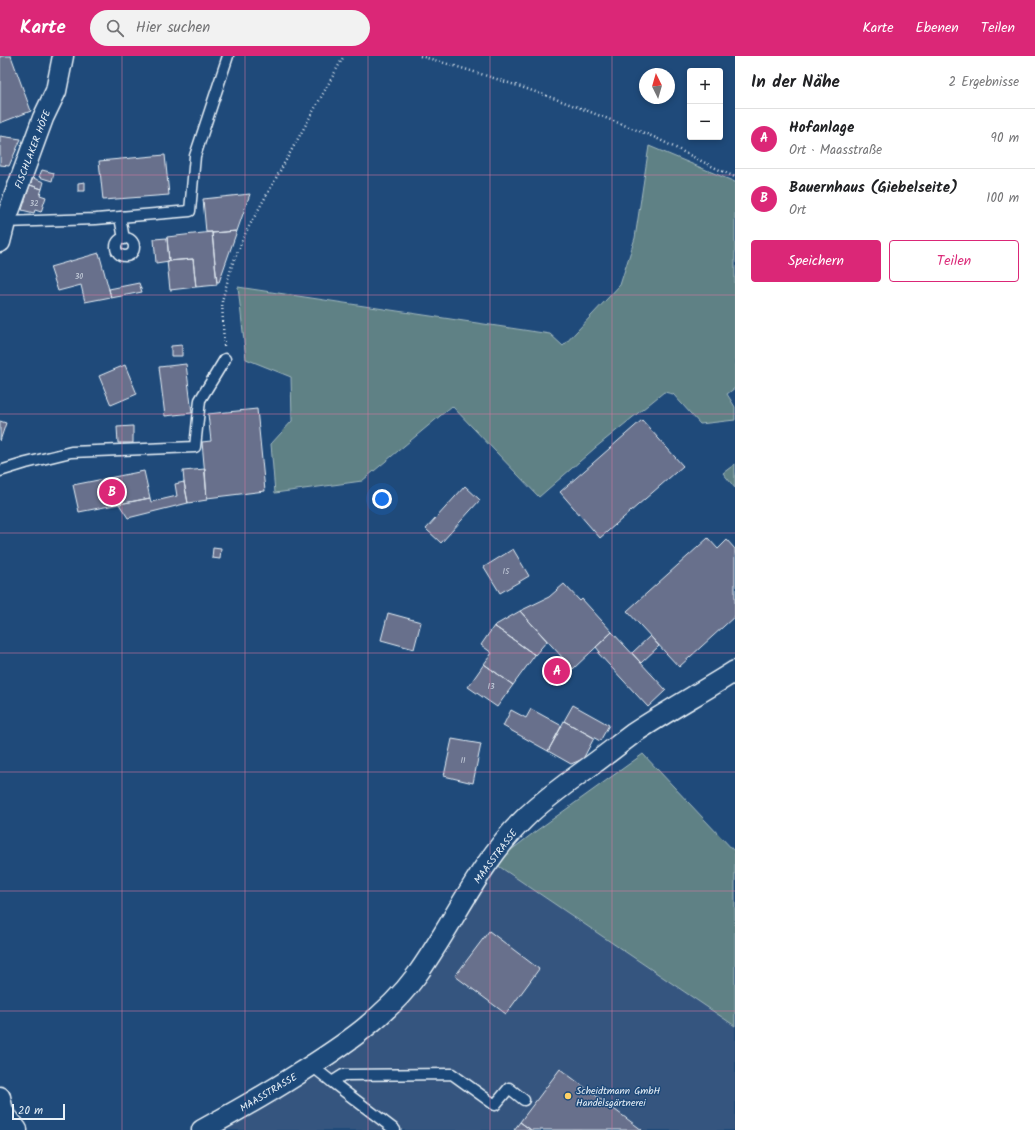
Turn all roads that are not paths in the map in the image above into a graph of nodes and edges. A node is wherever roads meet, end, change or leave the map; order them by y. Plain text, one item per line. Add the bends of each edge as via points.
1 (63, 56) edge
2 (228, 56) edge
3 (120, 217) junction
4 (5, 222) junction
5 (124, 239) dead end
6 (0, 242) edge
7 (225, 359) road end
8 (0, 471) edge
9 (735, 671) edge
10 (312, 1066) junction
11 (332, 1082) junction
12 (524, 1100) dead end
13 (1, 1111) edge
14 (17, 1130) edge
15 (202, 1130) edge
16 (395, 1130) edge

1 - 4 street, FISCHLAKER HÖFE via 56,91 43,118
2 - 3 lane via 195,156 190,211
3 - 4 lane
3 - 5 lane
4 - 6 street, FISCHLAKER HÖFE
7 - 8 lane via 200,400 195,447 71,452
9 - 10 street, MAASSTRASSE via 635,733 558,790 524,819 479,876 415,977 387,1009 343,1045
10 - 11 lane
10 - 15 street, MAASSTRASSE
11 - 12 lane via 343,1075 452,1074 495,1104 509,1088
11 - 16 lane
13 - 14 street

